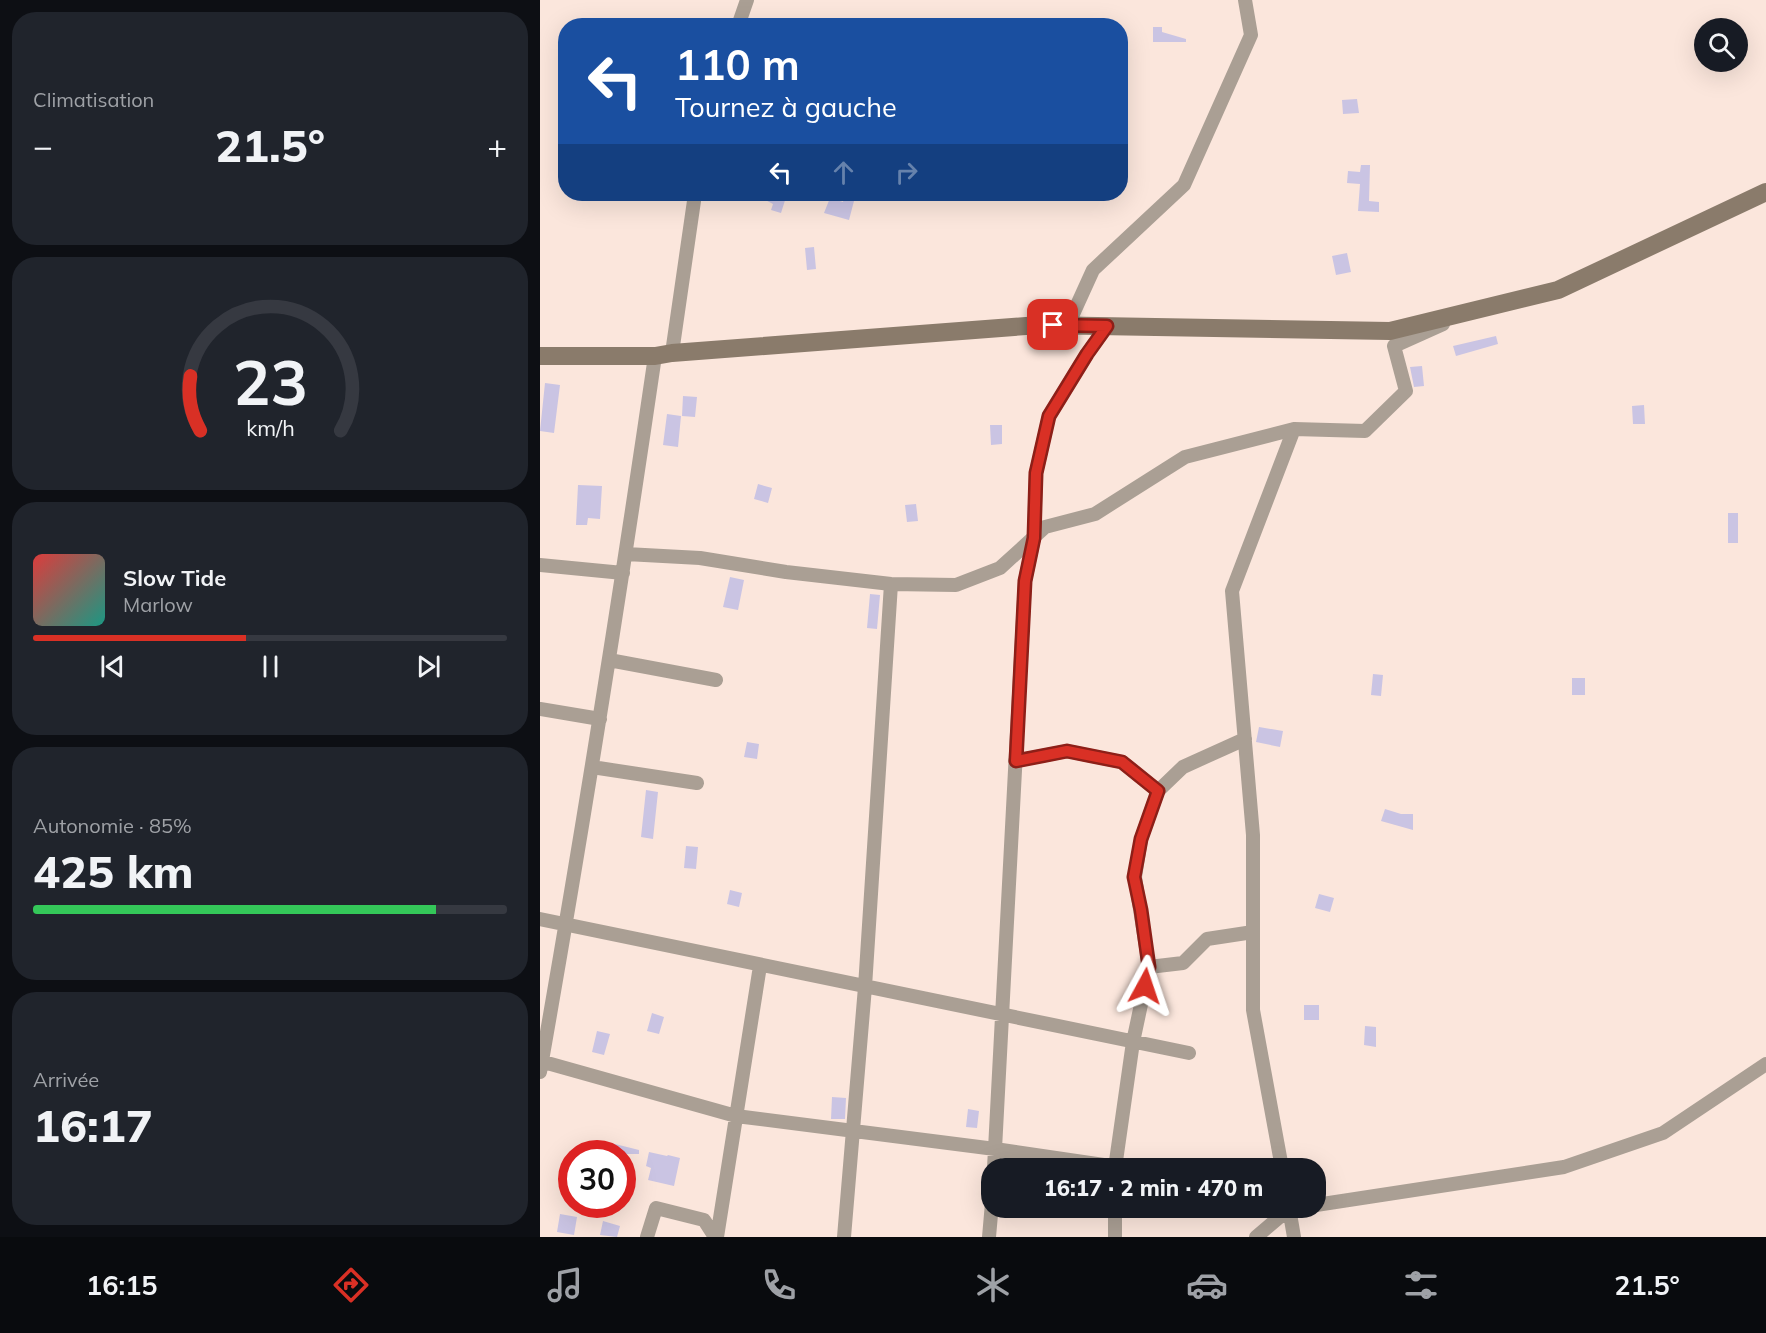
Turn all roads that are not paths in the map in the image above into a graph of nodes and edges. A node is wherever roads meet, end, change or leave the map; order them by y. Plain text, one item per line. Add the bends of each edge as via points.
1 (747, 0) edge
2 (1245, 0) edge
3 (741, 18) edge
4 (1766, 192) edge
5 (694, 201) edge
6 (1470, 312) junction
7 (1068, 325) junction
8 (1107, 326) junction
9 (664, 354) junction
10 (540, 356) edge
11 (1294, 429) junction
12 (1034, 538) junction
13 (626, 554) junction
14 (540, 565) edge
15 (623, 573) junction
16 (891, 584) junction
17 (609, 660) junction
18 (716, 680) dead end
19 (540, 709) edge
20 (600, 719) junction
21 (1245, 739) junction
22 (1016, 761) junction
23 (592, 767) junction
24 (697, 783) dead end
25 (1158, 791) junction
26 (540, 919) edge
27 (566, 926) junction
28 (1253, 932) junction
29 (760, 966) junction
30 (1149, 967) junction
31 (865, 987) junction
32 (1003, 1015) junction
33 (1133, 1042) junction
34 (1189, 1053) dead end
35 (1766, 1064) edge
36 (541, 1065) edge
37 (736, 1116) junction
38 (853, 1131) junction
39 (995, 1149) junction
40 (995, 1158) edge
41 (1053, 1158) edge
42 (1119, 1158) edge
43 (1280, 1158) edge
44 (1326, 1203) edge
45 (991, 1218) edge
46 (1115, 1218) edge
47 (1278, 1218) edge
48 (1291, 1218) edge
49 (647, 1237) edge
50 (716, 1237) edge
51 (844, 1237) edge
52 (989, 1237) edge
53 (1115, 1237) edge
54 (1256, 1237) edge
55 (1294, 1237) edge

1 - 3 street
2 - 7 street via 1251,35 1184,185 1093,270
4 - 6 street via 1558,291
5 - 9 street
6 - 8 street via 1390,331
6 - 11 street via 1395,346 1406,391 1365,432
7 - 8 street
7 - 9 street
8 - 12 street via 1049,416 1036,473
9 - 10 street
9 - 13 street
11 - 12 street via 1185,457 1095,514 1045,527
11 - 21 street via 1232,591
12 - 16 street via 1000,568 956,585
12 - 22 street via 1025,581
13 - 15 street
13 - 16 street via 700,558
14 - 15 street
15 - 17 street
16 - 31 street
17 - 18 street
17 - 20 street
19 - 20 street
20 - 23 street
21 - 25 street via 1183,767
21 - 28 street via 1253,835
22 - 25 street via 1067,751 1122,762
22 - 32 street
23 - 24 street
23 - 27 street
25 - 30 street via 1141,839 1134,877
26 - 27 street
27 - 29 street
27 - 36 street
28 - 30 street via 1207,939 1183,963
28 - 43 street via 1253,1010
29 - 31 street
29 - 37 street
30 - 33 street
31 - 32 street
31 - 38 street
32 - 33 street
32 - 39 street
33 - 34 street
33 - 42 street
35 - 44 street via 1663,1133 1564,1167
36 - 37 street
37 - 38 street
37 - 50 street
38 - 39 street
38 - 51 street
39 - 40 street
39 - 41 street
45 - 52 street
46 - 53 street
47 - 54 street
48 - 55 street
49 - 50 street via 656,1208 704,1220

